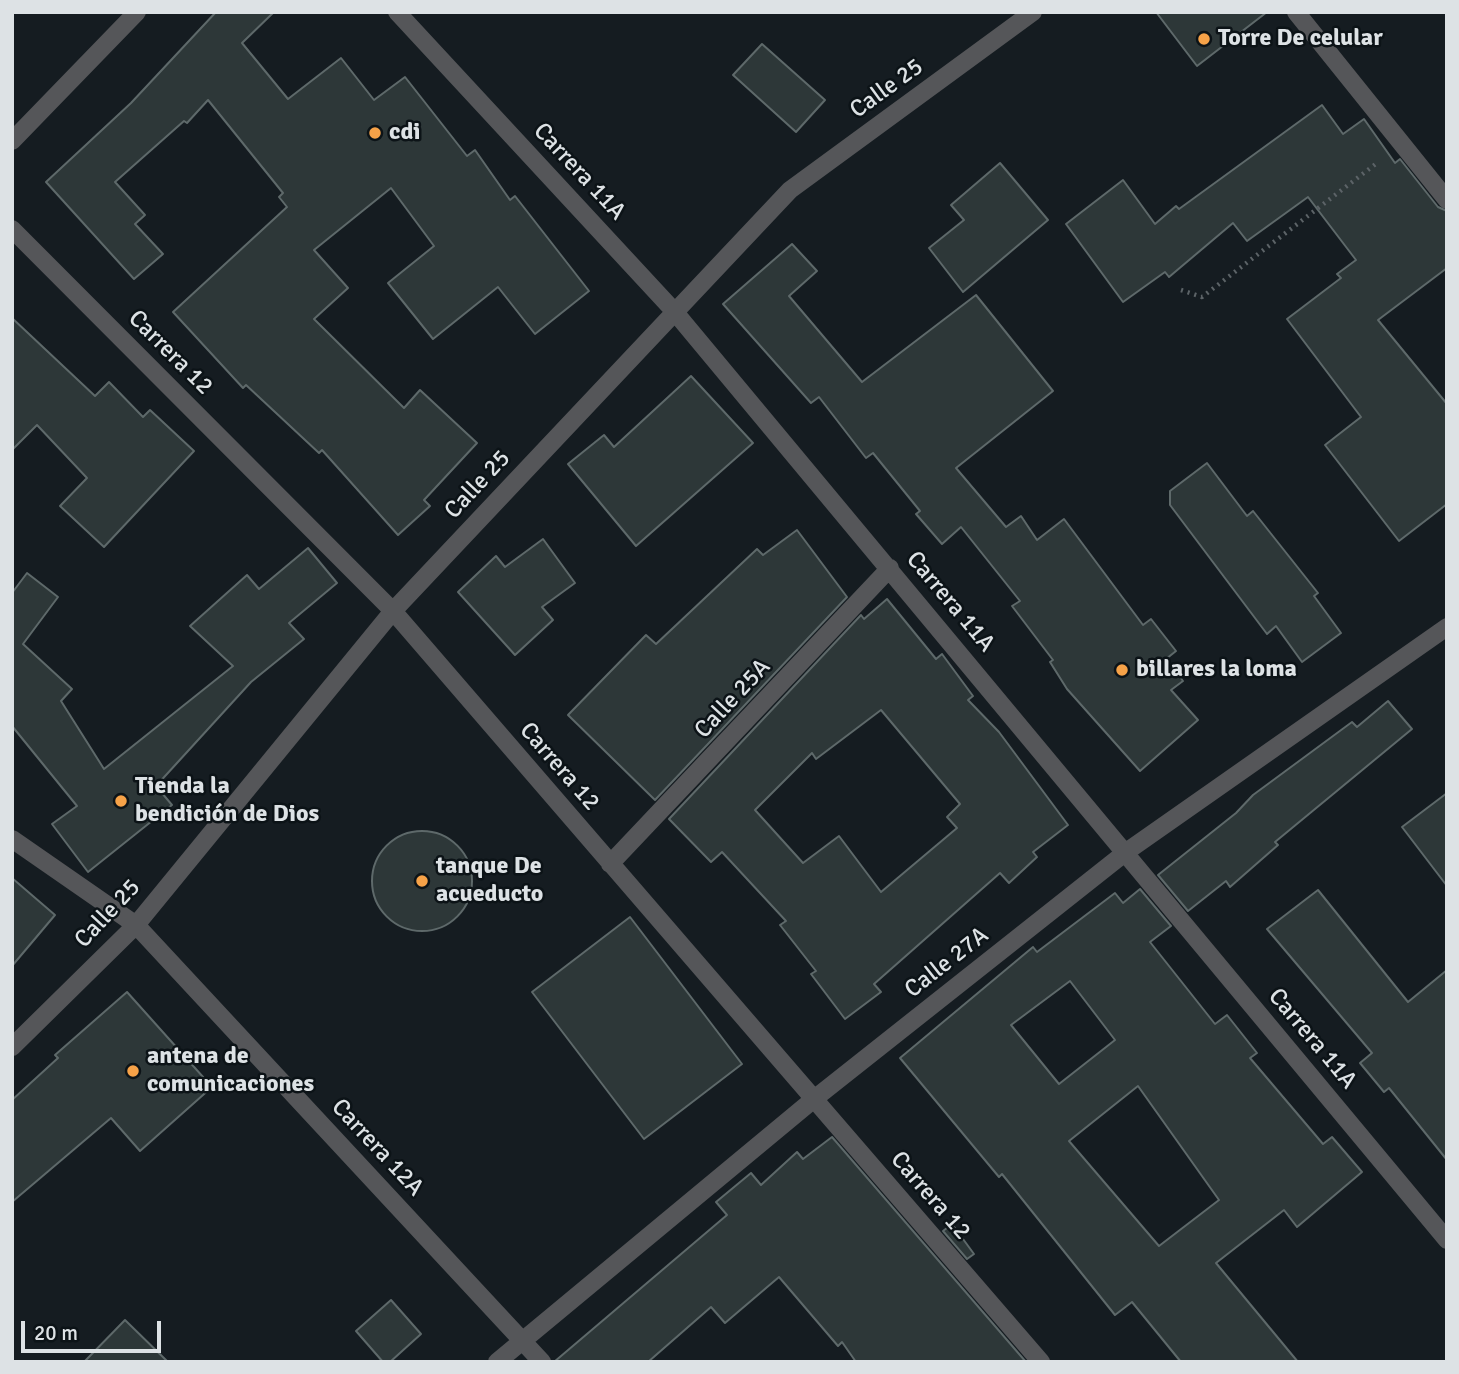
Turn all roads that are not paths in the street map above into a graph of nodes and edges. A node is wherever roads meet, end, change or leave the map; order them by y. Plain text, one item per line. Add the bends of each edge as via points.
1 (138, 12) edge
2 (397, 12) edge
3 (1032, 12) edge
4 (1296, 12) edge
5 (12, 141) edge
6 (1447, 200) edge
7 (12, 229) edge
8 (674, 312) junction
9 (890, 568) junction
10 (393, 611) junction
11 (1447, 626) edge
12 (12, 839) edge
13 (1126, 852) junction
14 (610, 864) junction
15 (136, 925) junction
16 (12, 1047) edge
17 (814, 1099) junction
18 (1447, 1240) edge
19 (522, 1340) junction
20 (497, 1362) edge
21 (541, 1362) edge
22 (1041, 1362) edge

1 - 5 street
2 - 8 street, Carrera 11A
3 - 8 street, Calle 25 via 790,190
4 - 6 street
7 - 10 street, Carrera 12
8 - 9 street, Carrera 11A
8 - 10 street, Calle 25
9 - 13 street, Carrera 11A
9 - 14 street, Calle 25A
10 - 14 street, Carrera 12
10 - 15 street, Calle 25
11 - 13 street, Calle 27A
12 - 15 street, Carrera 12A
13 - 17 street, Calle 27A
13 - 18 street, Carrera 11A
14 - 17 street, Carrera 12
15 - 16 street, Calle 25
15 - 19 street, Carrera 12A
17 - 19 street, Calle 27A
17 - 22 street, Carrera 12
19 - 20 street, Calle 27A
19 - 21 street, Carrera 12A

